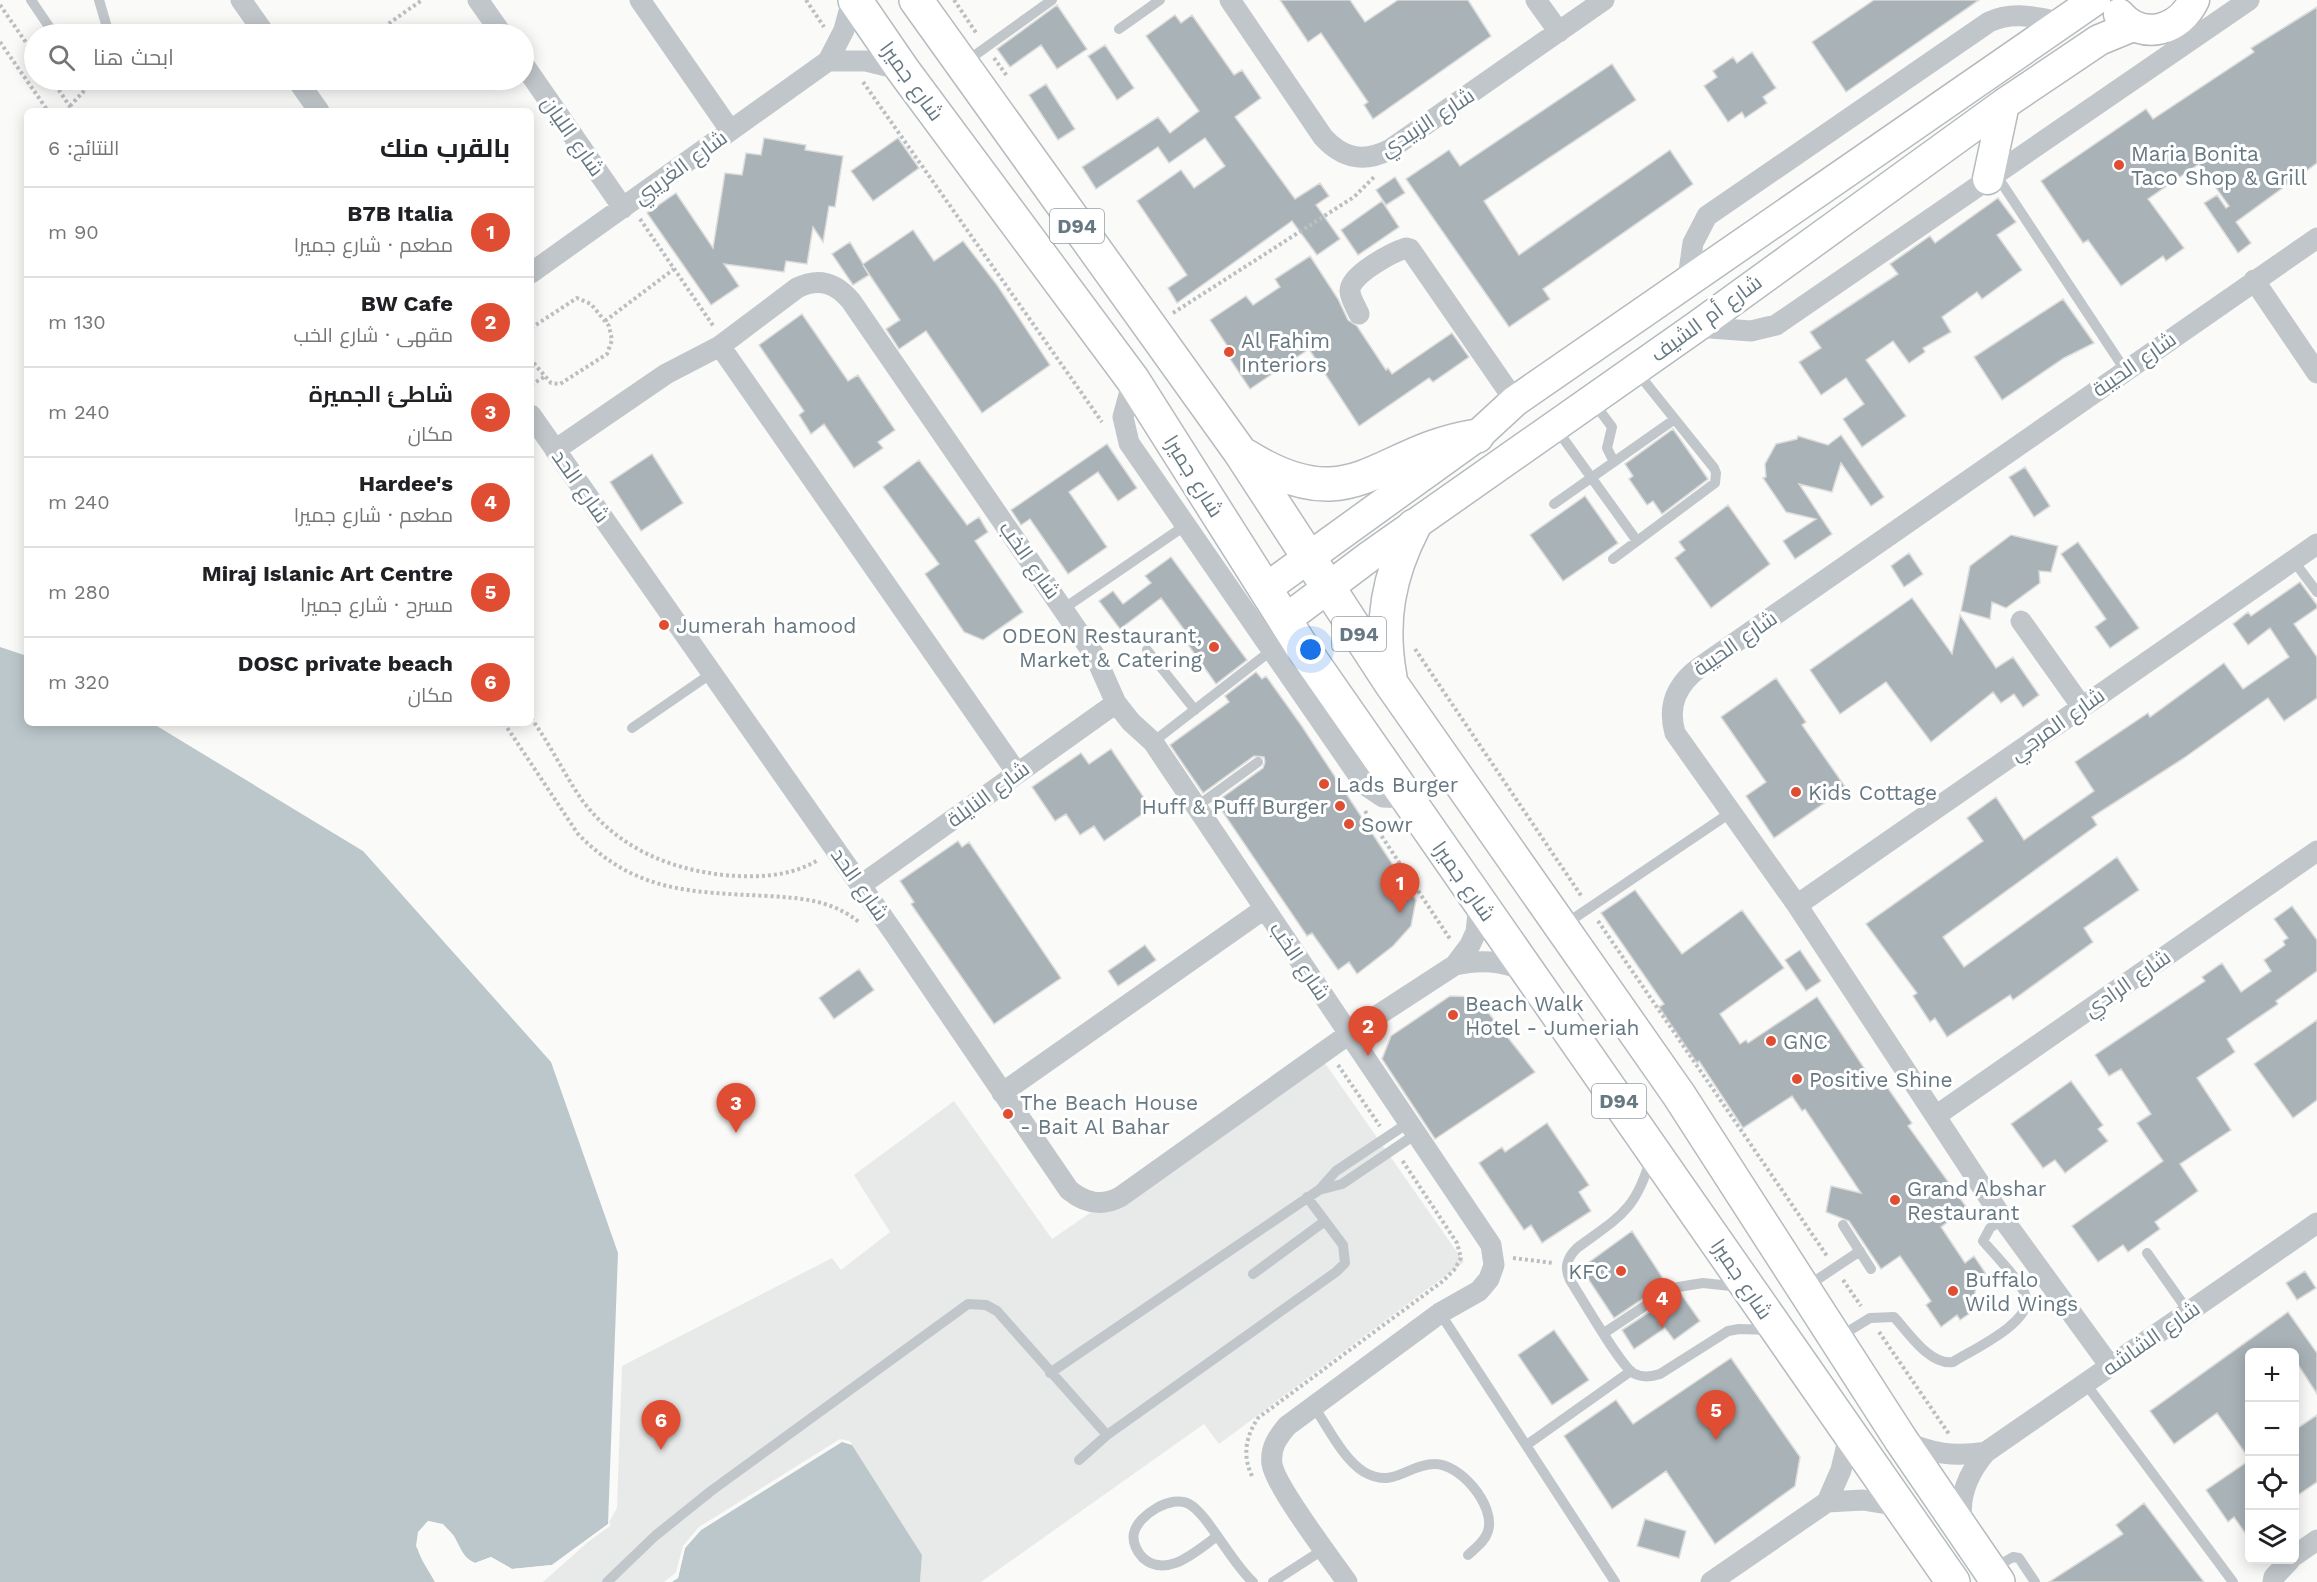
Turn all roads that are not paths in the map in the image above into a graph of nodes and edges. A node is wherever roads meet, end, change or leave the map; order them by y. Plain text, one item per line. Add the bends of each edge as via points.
1 (31, 0) edge
2 (99, 0) edge
3 (241, 0) edge
4 (478, 0) edge
5 (640, 0) edge
6 (854, 0) edge
7 (916, 0) edge
8 (1052, 0) edge
9 (1160, 0) edge
10 (1230, 0) edge
11 (1536, 0) edge
12 (1604, 0) edge
13 (2095, 0) edge
14 (2111, 0) edge
15 (2194, 0) edge
16 (2249, 0) edge
17 (2064, 23) junction
18 (47, 24) edge
19 (106, 24) edge
20 (258, 24) edge
21 (495, 24) edge
22 (2133, 26) junction
23 (1119, 29) dead end
24 (1559, 32) junction
25 (974, 56) junction
26 (828, 61) junction
27 (903, 70) junction
28 (534, 79) edge
29 (304, 90) edge
30 (2004, 104) junction
31 (317, 108) edge
32 (730, 130) junction
33 (1991, 176) junction
34 (626, 205) junction
35 (2317, 238) edge
36 (534, 271) edge
37 (2254, 280) junction
38 (1687, 285) junction
39 (1359, 314) dead end
40 (1696, 327) junction
41 (722, 344) junction
42 (1635, 369) junction
43 (2125, 370) junction
44 (2317, 373) edge
45 (1133, 380) junction
46 (1592, 400) junction
47 (1515, 401) junction
48 (534, 419) edge
49 (1675, 419) junction
50 (1554, 427) junction
51 (1477, 436) junction
52 (555, 450) junction
53 (1240, 452) junction
54 (1614, 462) junction
55 (1592, 479) junction
56 (1554, 504) dead end
57 (1186, 525) junction
58 (1414, 526) junction
59 (1637, 541) junction
60 (2317, 544) edge
61 (1308, 556) junction
62 (1613, 559) dead end
63 (2293, 560) junction
64 (1328, 586) junction
65 (1265, 589) junction
66 (2317, 592) edge
67 (1064, 609) junction
68 (1285, 620) junction
69 (2021, 621) dead end
70 (1147, 650) dead end
71 (1272, 650) junction
72 (712, 673) junction
73 (1390, 682) junction
74 (1116, 703) junction
75 (2082, 707) junction
76 (1195, 710) junction
77 (632, 728) dead end
78 (1153, 742) junction
79 (1258, 762) dead end
80 (1017, 773) junction
81 (1406, 798) junction
82 (1196, 807) junction
83 (1730, 813) junction
84 (2317, 851) edge
85 (861, 885) junction
86 (1479, 903) junction
87 (1797, 905) junction
88 (1264, 909) junction
89 (1562, 926) junction
90 (1455, 965) junction
91 (1526, 971) junction
92 (1349, 1034) junction
93 (1002, 1093) junction
94 (1937, 1115) junction
95 (1412, 1129) junction
96 (1653, 1148) junction
97 (1319, 1190) junction
98 (1307, 1197) junction
99 (2003, 1219) junction
100 (1326, 1221) junction
101 (2317, 1223) edge
102 (1843, 1225) dead end
103 (1860, 1251) junction
104 (2147, 1253) dead end
105 (1871, 1269) dead end
106 (1253, 1274) dead end
107 (1749, 1288) junction
108 (1804, 1289) junction
109 (2188, 1311) junction
110 (1440, 1313) junction
111 (1778, 1331) junction
112 (1604, 1333) junction
113 (1836, 1339) junction
114 (2110, 1366) junction
115 (1631, 1371) junction
116 (1050, 1373) junction
117 (2086, 1384) junction
118 (1314, 1407) junction
119 (1107, 1436) junction
120 (1849, 1436) junction
121 (1901, 1440) junction
122 (1528, 1444) junction
123 (1986, 1452) junction
124 (1079, 1460) dead end
125 (1827, 1502) junction
126 (1899, 1506) junction
127 (1964, 1531) junction
128 (1216, 1537) junction
129 (2317, 1540) edge
130 (1324, 1550) junction
131 (2299, 1553) edge
132 (1468, 1555) dead end
133 (2287, 1564) edge
134 (1994, 1576) edge
135 (2273, 1580) edge
136 (607, 1582) edge
137 (1253, 1582) edge
138 (1273, 1582) edge
139 (1347, 1582) edge
140 (1615, 1582) edge
141 (1711, 1582) edge
142 (1953, 1582) edge
143 (2035, 1582) edge
144 (2233, 1582) edge

1 - 18 lane
2 - 19 lane
3 - 20 street
4 - 21 street
5 - 32 street
6 - 26 street, شارع الغريبي
6 - 27 main road, شارع جميرا / D94
7 - 25 main road, D94
8 - 25 lane
9 - 23 lane
10 - 24 street, شارع الزبيدي via 1333,148 1361,159 1389,150
11 - 24 street
12 - 24 street, شارع الزبيدي
13 - 17 main road, شارع أم الشيف
14 - 22 main road via 2116,11
15 - 22 main road via 2181,20 2170,27 2158,30
16 - 33 street
17 - 38 main road, شارع أم الشيف
17 - 38 street via 2020,14 1989,22 1707,216 1693,243
22 - 30 main road, شارع أم الشيف via 2099,40
25 - 53 main road, D94
26 - 27 street via 866,62
26 - 32 street, شارع الغريبي
27 - 45 main road, شارع جميرا / D94
28 - 34 street, شارع الليان
29 - 31 street
30 - 33 main road
30 - 40 main road, شارع أم الشيف
32 - 34 street, شارع الغريبي
33 - 40 street via 1776,325 1751,331
33 - 43 lane
34 - 36 street, شارع الغريبي
35 - 37 street, شارع الحيبة
37 - 43 street, شارع الحيبة
37 - 44 street
38 - 47 main road, شارع أم الشيف
39 - 47 street via 1350,291 1357,276 1393,253 1410,249
40 - 42 main road, شارع أم الشيف
41 - 52 street, شارع الخب via 666,374
41 - 67 street, شارع الخب via 806,283 825,282 842,291
41 - 80 street
42 - 46 main road, شارع أم الشيف
42 - 49 lane
43 - 83 street, شارع الحيبة via 1688,676 1673,701 1670,716 1675,733
45 - 57 street via 1125,406 1127,436
45 - 65 main road, شارع جميرا / D94
46 - 50 main road, شارع أم الشيف
46 - 54 lane via 1612,428 1607,448
47 - 51 main road, شارع أم الشيف
48 - 52 street, شارع الحد
49 - 54 lane
49 - 59 lane via 1714,468 1717,478
50 - 55 lane
50 - 58 main road, شارع أم الشيف
51 - 53 main road via 1434,445 1349,484 1305,483 1287,478
51 - 61 main road, شارع أم الشيف
52 - 72 street, شارع الحد
53 - 61 main road, D94
54 - 55 lane
55 - 56 lane
55 - 59 lane
57 - 67 lane
57 - 71 street
58 - 64 main road, شارع أم الشيف
58 - 73 main road via 1399,555 1384,618
59 - 62 lane
60 - 63 street, شارع المرجي
61 - 64 main road, D94
61 - 65 main road, شارع أم الشيف
63 - 66 lane
63 - 75 street, شارع المرجي
64 - 68 main road, شارع أم الشيف
64 - 73 main road, D94
65 - 68 main road, شارع جميرا / D94
67 - 74 street, شارع الخب via 1095,656
68 - 81 main road, شارع جميرا / D94
69 - 75 street
70 - 76 lane
71 - 76 lane
71 - 81 street via 1365,785 1383,798
72 - 77 lane
72 - 85 street, شارع الحد
73 - 89 main road, D94
74 - 78 street, شارع الخب
74 - 80 street, شارع النايلة
75 - 87 street, شارع المرجي
76 - 78 lane
78 - 82 street, شارع الخب
79 - 82 lane
80 - 85 street, شارع النايلة
81 - 86 main road, شارع جميرا / D94
82 - 88 street, شارع الخب
83 - 87 street, شارع الحيبة
83 - 89 lane
84 - 94 street, شارع الرادي
85 - 93 street, شارع الحد
86 - 90 street via 1476,932
86 - 91 main road, شارع جميرا / D94
87 - 94 street, شارع الحيبة
88 - 92 street, شارع الخب
88 - 93 street
89 - 108 main road, D94 via 1680,1095
90 - 91 street via 1484,960
90 - 92 street, شارع الحد
91 - 96 main road, شارع جميرا / D94
92 - 93 street, شارع الحد via 1120,1197 1103,1203 1084,1200 1069,1190
92 - 95 street, شارع الخب
94 - 99 street, شارع الحيبة
95 - 97 lane via 1387,1137 1329,1176
95 - 97 lane via 1394,1148 1342,1184
95 - 110 street, شارع الخب via 1491,1245 1494,1260 1489,1279 1479,1291
96 - 107 main road, شارع جميرا / D94
96 - 112 lane via 1631,1206 1577,1248 1566,1264 1570,1280
97 - 98 lane
98 - 100 lane
98 - 116 lane
99 - 113 lane via 1990,1228 1983,1241 2026,1294 2026,1308 2019,1320 1947,1363 1935,1360 1894,1317 1870,1318
99 - 114 street, شارع الحيبة
100 - 106 lane
100 - 119 lane via 1346,1253 1345,1263 1336,1272
101 - 109 street, شارع الشاشه
102 - 103 lane
103 - 105 lane
103 - 108 lane
104 - 109 lane
107 - 111 main road, شارع جميرا / D94
107 - 112 lane via 1703,1283 1672,1288
108 - 113 main road, D94
109 - 114 street, شارع الشاشه
110 - 118 street
110 - 122 lane
111 - 115 lane via 1738,1329 1719,1336 1660,1374 1651,1377
111 - 120 main road, شارع جميرا / D94
112 - 115 lane
113 - 121 main road, D94
114 - 117 street, شارع الشاشه
115 - 122 lane
116 - 119 lane
116 - 136 lane via 997,1311 986,1305 968,1304 711,1491 655,1536
117 - 123 street, شارع الشاشه
117 - 144 lane
118 - 130 street via 1277,1438 1272,1465 1276,1478
118 - 132 lane via 1364,1472 1395,1478 1432,1463 1458,1470 1468,1479 1490,1523 1483,1541
119 - 124 lane
120 - 125 street via 1841,1470
120 - 126 main road, شارع جميرا / D94
121 - 123 street, شارع الشاشه via 1931,1452
121 - 127 main road, D94
122 - 140 lane
123 - 127 street, شارع الشاشه via 1966,1485 1961,1517
125 - 126 street via 1863,1500
125 - 141 street
126 - 142 main road, شارع جميرا / D94
127 - 134 main road, D94
128 - 128 lane via 1198,1511 1177,1500 1144,1518 1133,1535 1139,1554 1147,1561 1166,1566 1186,1558
128 - 137 lane
129 - 131 street
130 - 138 lane
130 - 139 street
133 - 135 street
134 - 143 lane via 2013,1557 2019,1558

